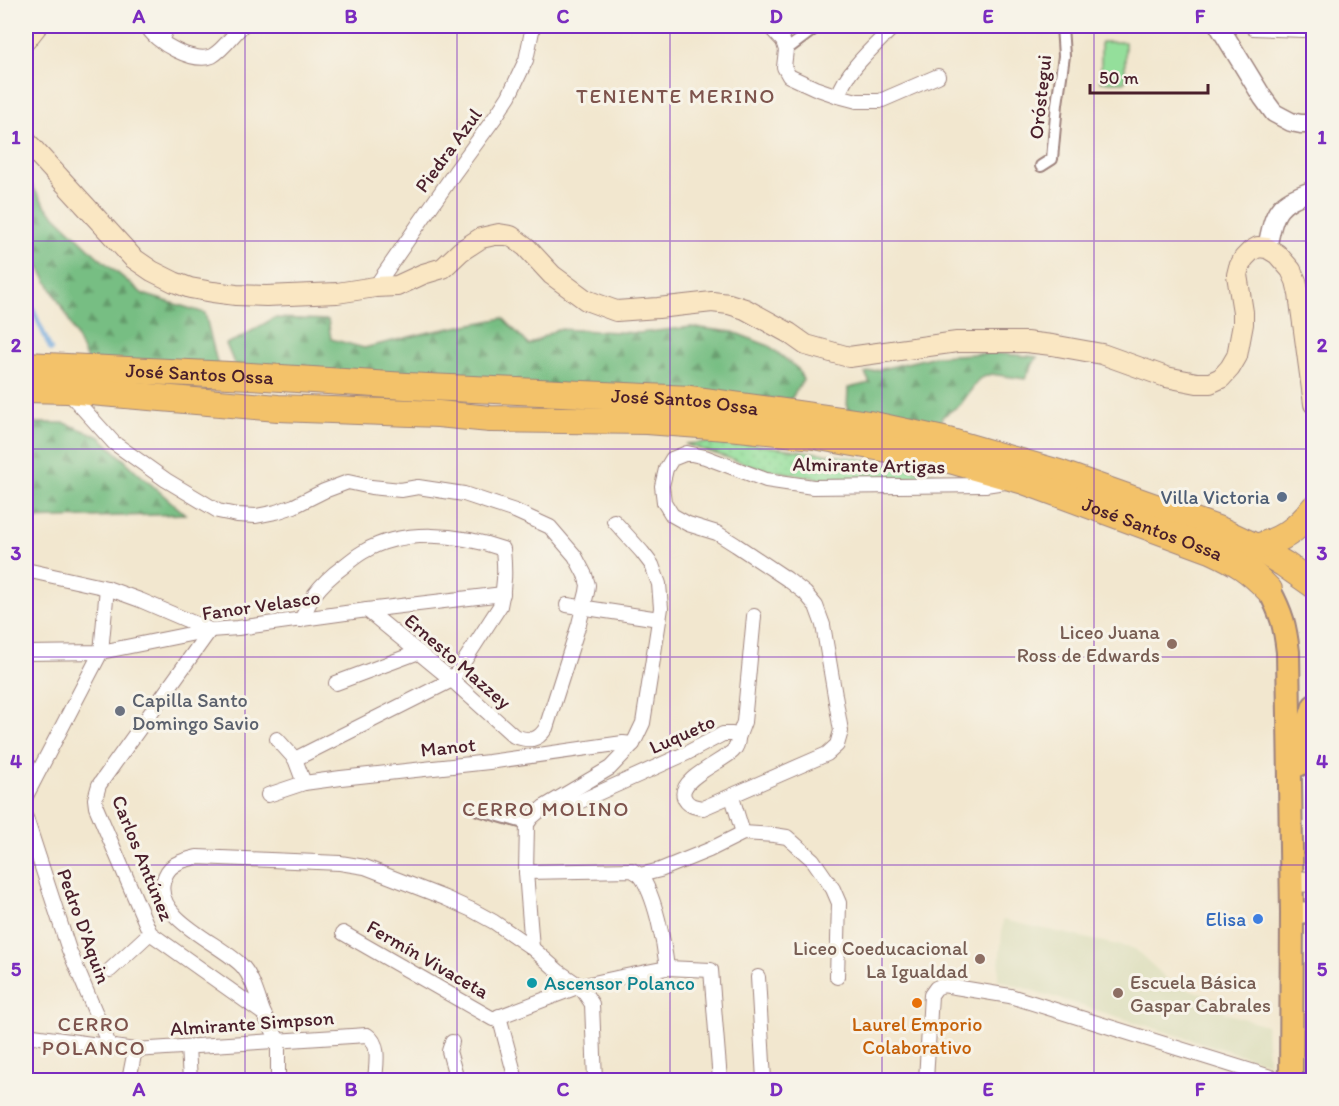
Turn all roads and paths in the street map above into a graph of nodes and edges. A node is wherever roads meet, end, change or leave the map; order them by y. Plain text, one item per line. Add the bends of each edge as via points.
1 (37, 26) edge
2 (147, 26) edge
3 (168, 26) edge
4 (242, 26) edge
5 (533, 26) edge
6 (769, 26) edge
7 (818, 26) edge
8 (894, 26) edge
9 (1062, 26) edge
10 (1219, 26) edge
11 (1253, 28) dead end
12 (1314, 28) edge
13 (26, 40) edge
14 (160, 40) junction
15 (786, 50) junction
16 (938, 76) dead end
17 (838, 96) junction
18 (1314, 124) edge
19 (26, 141) edge
20 (1041, 166) dead end
21 (1314, 190) edge
22 (1267, 248) junction
23 (375, 287) junction
24 (26, 364) edge
25 (26, 389) edge
26 (67, 390) junction
27 (1314, 404) edge
28 (1024, 481) junction
29 (1314, 508) edge
30 (615, 521) dead end
31 (1256, 547) junction
32 (26, 570) edge
33 (1314, 585) edge
34 (107, 588) junction
35 (1269, 590) joint
36 (503, 594) junction
37 (567, 605) dead end
38 (583, 607) junction
39 (367, 610) junction
40 (754, 616) dead end
41 (659, 619) junction
42 (301, 620) junction
43 (210, 630) junction
44 (101, 652) junction
45 (419, 652) junction
46 (26, 653) edge
47 (452, 680) junction
48 (336, 683) dead end
49 (1314, 706) edge
50 (738, 738) junction
51 (277, 739) dead end
52 (524, 739) junction
53 (633, 744) junction
54 (295, 759) junction
55 (506, 759) junction
56 (304, 783) junction
57 (268, 795) dead end
58 (26, 796) edge
59 (732, 796) junction
60 (544, 807) junction
61 (478, 810) dead end
62 (26, 818) edge
63 (527, 824) junction
64 (1290, 829) junction
65 (743, 833) junction
66 (526, 872) junction
67 (640, 875) junction
68 (1302, 882) edge
69 (1303, 912) edge
70 (150, 933) junction
71 (343, 933) dead end
72 (532, 948) junction
73 (667, 968) junction
74 (110, 970) dead end
75 (758, 977) dead end
76 (837, 977) dead end
77 (580, 986) junction
78 (264, 1014) junction
79 (496, 1017) junction
80 (26, 1035) edge
81 (278, 1040) junction
82 (452, 1042) dead end
83 (110, 1047) junction
84 (188, 1047) junction
85 (135, 1050) junction
86 (129, 1080) edge
87 (190, 1080) edge
88 (278, 1080) edge
89 (375, 1080) edge
90 (457, 1080) edge
91 (516, 1080) edge
92 (596, 1080) edge
93 (720, 1080) edge
94 (764, 1080) edge
95 (926, 1080) edge
96 (1280, 1080) edge
97 (1291, 1080) edge

1 - 13 main road
2 - 14 street
3 - 14 street
4 - 14 street via 212,56 190,56
5 - 23 street, Piedra Azul via 526,60 509,96
6 - 15 street
7 - 15 street
8 - 17 street via 848,75
9 - 20 street, Oróstegui via 1064,56 1052,159
10 - 18 street via 1274,113 1290,122
11 - 12 street
15 - 17 street via 784,67 789,76
16 - 17 street via 880,101
19 - 23 main road via 133,258 174,282 213,292 266,296
21 - 22 street via 1282,205 1273,221
22 - 23 main road via 1251,251 1239,267 1244,312 1241,342 1230,368 1210,383 1166,377 1102,354 1026,342 957,342 849,357 806,345 745,309 712,302 616,311 586,300 552,275 512,236 499,234 481,238 443,268 397,286
22 - 27 main road via 1291,270 1296,282
24 - 31 highway, José Santos Ossa via 691,399 869,424 948,441 1059,473 1220,530
25 - 26 highway, José Santos Ossa
26 - 28 highway, José Santos Ossa via 278,408 490,419 647,421 738,428 814,436 950,460
26 - 38 street via 114,443 218,511 256,516 276,512 348,482 401,490 455,492 515,511 550,527 575,556 588,585
28 - 35 highway, José Santos Ossa via 1226,557 1254,573
28 - 59 street, Almirante Artigas via 813,487 766,480 687,453 672,459 662,486 664,502 672,516 717,534 787,579 816,606 823,625 841,731 837,745 827,754
29 - 31 highway via 1291,532
30 - 41 street via 652,565 659,584
31 - 33 highway, José Santos Ossa
32 - 34 street
34 - 43 street
34 - 44 street
35 - 64 main road via 1280,611 1288,652
36 - 39 street, Fanor Velasco
36 - 42 street via 503,549 452,538 407,537 363,552 330,576
36 - 47 street via 500,606
37 - 38 street
38 - 41 street
38 - 52 street via 546,728 540,736
39 - 42 street, Fanor Velasco
39 - 45 street, Ernesto Mazzey
40 - 50 street via 744,722
41 - 53 street via 643,723
42 - 43 street, Fanor Velasco
43 - 44 street, Fanor Velasco
43 - 70 street, Carlos Antúnez via 99,785 94,799
44 - 46 street, Fanor Velasco
44 - 58 street
45 - 47 street, Ernesto Mazzey
45 - 48 street
47 - 52 street, Ernesto Mazzey via 514,736
47 - 54 street
49 - 64 main road via 1301,748
50 - 59 street, Luqueto via 732,752 684,789 684,798 695,807 703,808
50 - 60 street, Luqueto via 723,734 563,809
51 - 54 street
52 - 55 street
53 - 55 street, Manot
53 - 60 street via 610,768
54 - 56 street
55 - 56 street, Manot
56 - 57 street, Manot
59 - 65 street
60 - 63 street
61 - 63 street
62 - 83 street, Pedro D'Aquin via 69,950
63 - 66 street
64 - 68 main road
65 - 67 street via 710,850
65 - 76 street via 787,837 813,860 833,889 839,903
66 - 67 street via 632,870
66 - 72 street
67 - 73 street via 659,925
68 - 69 main road
69 - 97 main road
70 - 74 street
70 - 78 street, Carlos Antúnez
71 - 79 street, Fermín Vivaceta
72 - 77 street
72 - 78 street via 472,910 365,867 196,857 178,861 169,867 162,887 171,911 244,968
73 - 77 street
73 - 93 street via 711,970
75 - 94 street
77 - 79 street
77 - 92 street via 592,1004
78 - 81 street, Carlos Antúnez
79 - 91 street, Fermín Vivaceta
80 - 83 street, Almirante Simpson
81 - 84 street, Almirante Simpson
81 - 88 street
81 - 89 street, Almirante Simpson via 367,1035 376,1047
82 - 90 street via 449,1051
83 - 85 street, Almirante Simpson
84 - 85 street, Almirante Simpson
84 - 87 street
85 - 86 street
95 - 96 street via 931,995 943,985 1010,996

